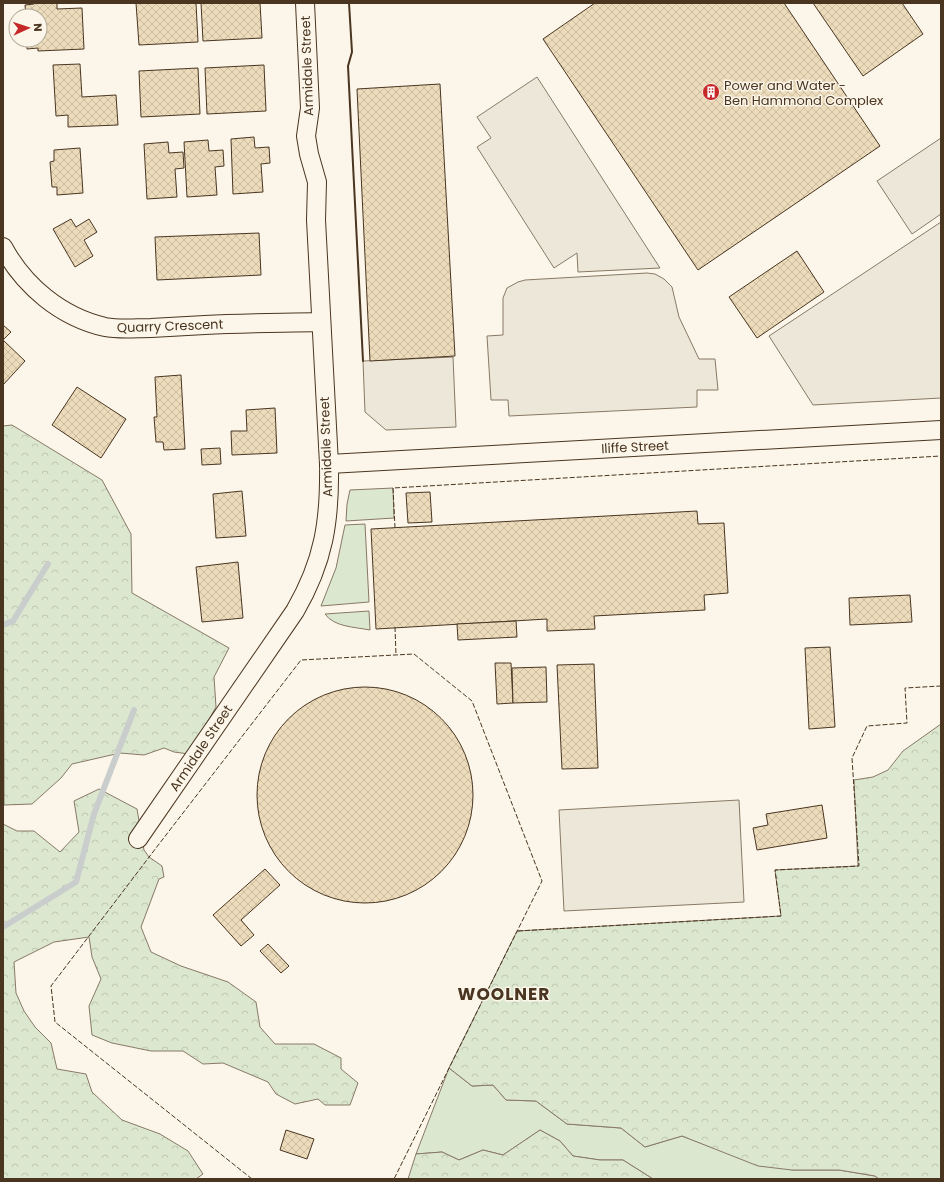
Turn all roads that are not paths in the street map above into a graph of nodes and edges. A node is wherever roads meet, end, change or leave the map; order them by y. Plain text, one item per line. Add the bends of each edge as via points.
1 (305, 3) edge
2 (3, 247) edge
3 (321, 322) junction
4 (941, 430) edge
5 (328, 464) junction
6 (138, 839) dead end

1 - 3 street, Armidale Street via 310,108 306,136 308,154 318,188 316,220
2 - 3 street, Quarry Crescent via 37,292 64,310 105,327 132,329
3 - 5 street, Armidale Street
4 - 5 street, Iliffe Street
5 - 6 street, Armidale Street via 324,540 304,596

